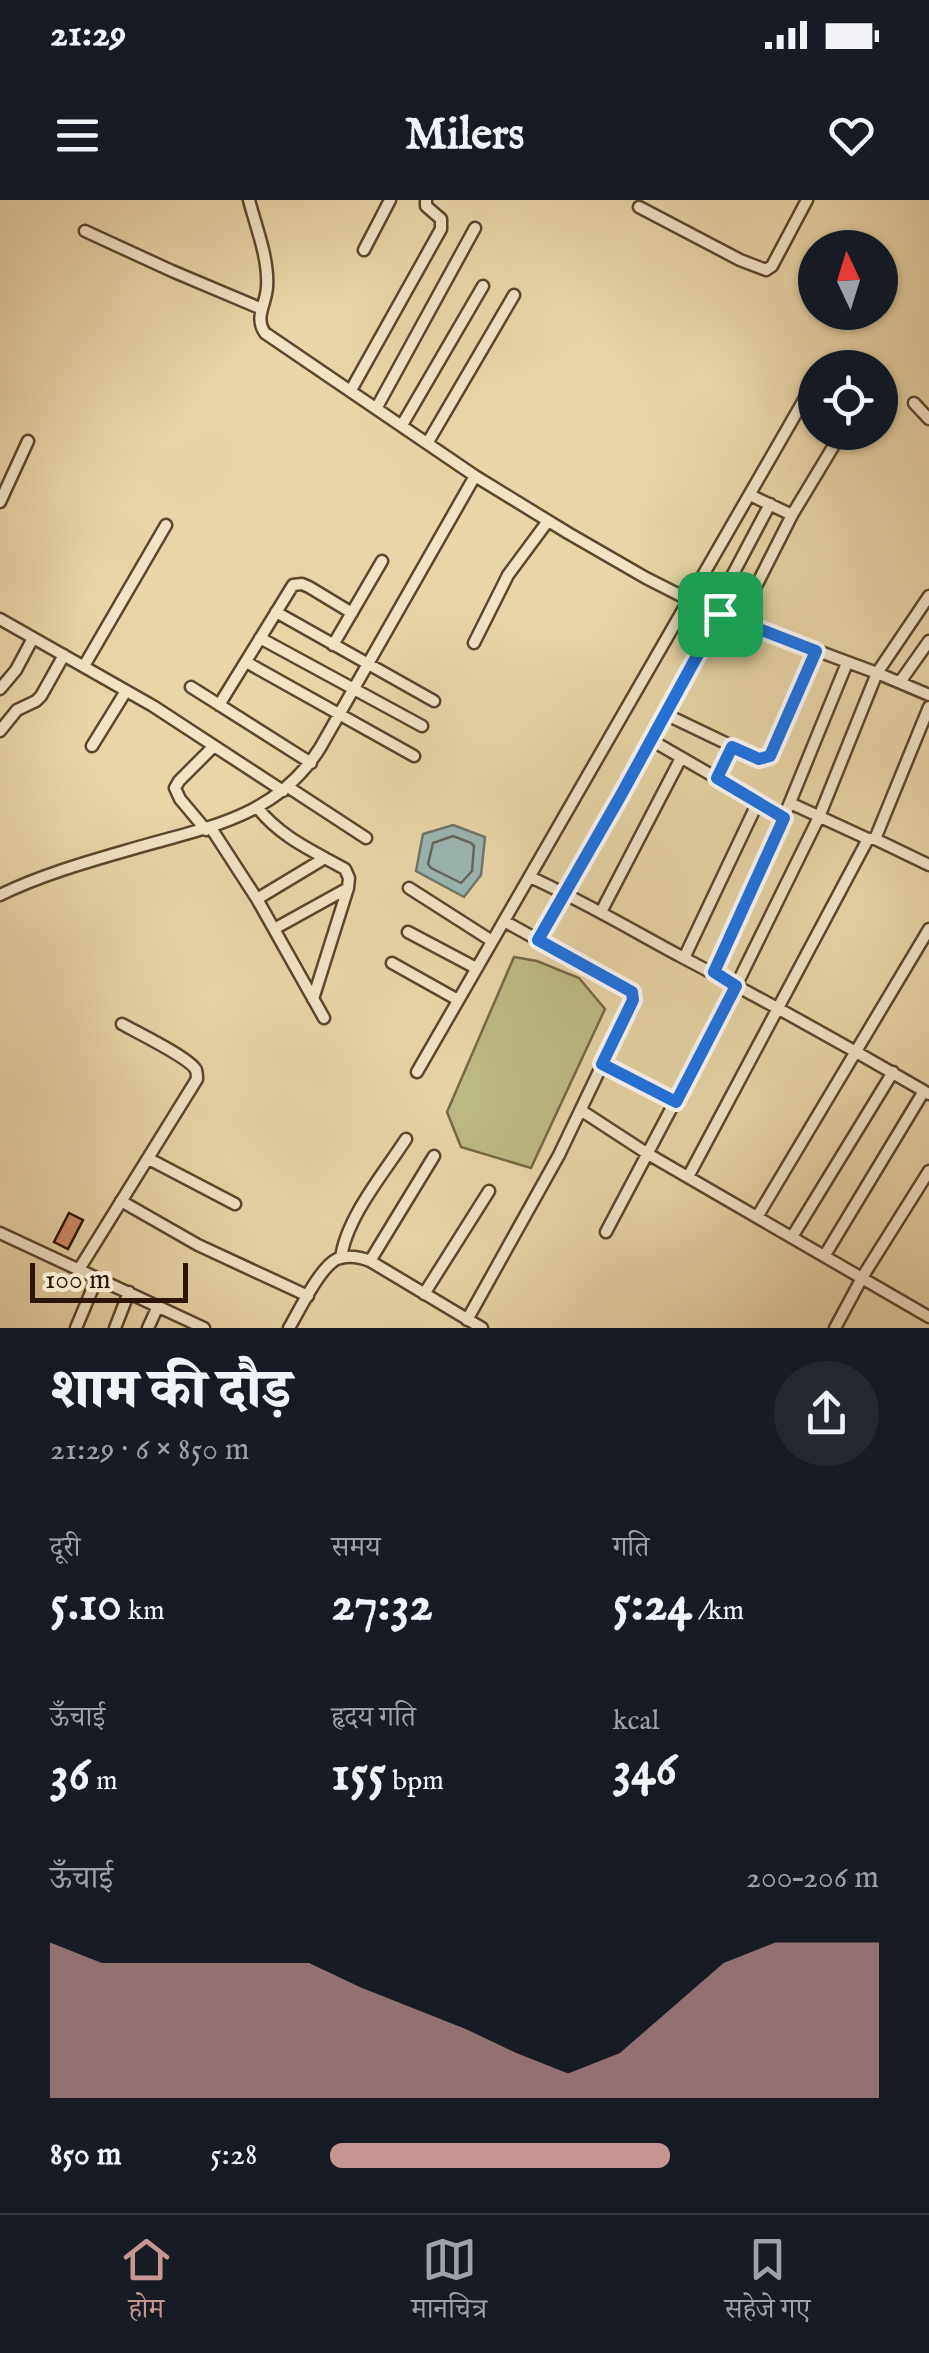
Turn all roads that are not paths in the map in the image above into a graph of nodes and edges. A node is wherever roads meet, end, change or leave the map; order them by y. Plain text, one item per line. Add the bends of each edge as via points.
1 (249, 200) edge
2 (390, 200) edge
3 (426, 200) edge
4 (807, 200) edge
5 (639, 206) dead end
6 (475, 228) dead end
7 (85, 230) dead end
8 (364, 250) dead end
9 (483, 286) dead end
10 (514, 295) dead end
11 (262, 309) junction
12 (351, 390) junction
13 (914, 403) dead end
14 (377, 408) junction
15 (798, 410) edge
16 (929, 419) edge
17 (402, 425) junction
18 (28, 442) dead end
19 (428, 442) junction
20 (831, 450) edge
21 (476, 476) junction
22 (750, 495) junction
23 (0, 502) edge
24 (770, 504) junction
25 (792, 515) junction
26 (548, 521) junction
27 (166, 525) dead end
28 (382, 561) dead end
29 (929, 596) edge
30 (689, 600) junction
31 (276, 612) junction
32 (352, 613) junction
33 (716, 613) junction
34 (0, 619) edge
35 (738, 622) junction
36 (33, 638) junction
37 (260, 638) junction
38 (929, 641) edge
39 (474, 643) dead end
40 (334, 644) junction
41 (816, 651) junction
42 (64, 655) junction
43 (246, 662) junction
44 (367, 663) junction
45 (848, 663) junction
46 (84, 666) junction
47 (876, 673) junction
48 (900, 682) junction
49 (191, 688) dead end
50 (0, 689) edge
51 (352, 690) junction
52 (126, 691) junction
53 (928, 693) edge
54 (434, 701) dead end
55 (219, 705) junction
56 (929, 707) edge
57 (338, 714) junction
58 (665, 714) junction
59 (422, 726) dead end
60 (0, 730) edge
61 (651, 740) junction
62 (92, 746) dead end
63 (214, 746) junction
64 (732, 747) junction
65 (414, 756) dead end
66 (681, 758) junction
67 (310, 763) junction
68 (717, 778) junction
69 (286, 789) junction
70 (758, 802) junction
71 (790, 802) junction
72 (257, 806) junction
73 (819, 817) junction
74 (784, 818) junction
75 (208, 829) junction
76 (366, 838) dead end
77 (871, 839) junction
78 (325, 858) junction
79 (929, 866) edge
80 (530, 877) junction
81 (348, 888) junction
82 (409, 888) dead end
83 (564, 892) junction
84 (0, 895) edge
85 (257, 899) junction
86 (601, 912) junction
87 (504, 921) junction
88 (274, 929) junction
89 (929, 929) edge
90 (408, 932) dead end
91 (538, 940) junction
92 (492, 941) junction
93 (684, 958) junction
94 (392, 963) dead end
95 (476, 968) junction
96 (714, 972) junction
97 (736, 986) junction
98 (313, 999) junction
99 (458, 1000) junction
100 (779, 1009) junction
101 (324, 1018) dead end
102 (122, 1024) dead end
103 (858, 1052) junction
104 (602, 1064) junction
105 (416, 1072) dead end
106 (892, 1072) junction
107 (926, 1093) edge
108 (676, 1102) junction
109 (582, 1111) junction
110 (406, 1139) dead end
111 (648, 1154) junction
112 (434, 1156) dead end
113 (149, 1159) junction
114 (929, 1171) edge
115 (688, 1178) junction
116 (489, 1191) dead end
117 (121, 1201) junction
118 (235, 1204) dead end
119 (758, 1217) junction
120 (606, 1232) dead end
121 (0, 1233) edge
122 (792, 1236) junction
123 (826, 1255) junction
124 (340, 1258) junction
125 (370, 1261) junction
126 (78, 1270) junction
127 (863, 1276) junction
128 (97, 1278) junction
129 (129, 1292) junction
130 (424, 1294) junction
131 (308, 1296) junction
132 (158, 1306) junction
133 (929, 1317) edge
134 (467, 1320) junction
135 (184, 1324) edge
136 (76, 1328) edge
137 (115, 1328) edge
138 (148, 1328) edge
139 (204, 1328) edge
140 (289, 1328) edge
141 (482, 1328) edge
142 (835, 1328) edge

1 - 11 street via 268,284
2 - 8 street
3 - 12 street via 441,229
4 - 5 street via 766,270
6 - 14 street
7 - 11 street
9 - 17 street
10 - 19 street
11 - 12 street via 265,334
12 - 14 street
13 - 16 street
14 - 17 street
15 - 22 street
17 - 19 street
18 - 23 street
19 - 21 street
20 - 25 street
21 - 26 street
21 - 44 street
22 - 24 street
22 - 30 street
24 - 25 street
24 - 33 street
25 - 35 street
26 - 30 street
26 - 39 street via 508,575
27 - 46 street
28 - 32 street
29 - 47 street
30 - 33 street
30 - 80 street
31 - 32 street via 293,585 302,584
31 - 37 street
31 - 40 street
32 - 40 street
33 - 35 street
33 - 58 street
34 - 36 street
35 - 41 street
36 - 42 street
36 - 50 street
37 - 43 street
37 - 51 street
38 - 48 street
40 - 44 street
41 - 45 street
41 - 64 street via 770,756 759,759
42 - 46 street
42 - 60 street via 36,701
43 - 55 street
43 - 57 street
44 - 51 street
44 - 54 street
45 - 47 street
45 - 71 street
46 - 52 street
47 - 48 street
47 - 73 street
48 - 53 street
49 - 55 street
51 - 57 street
51 - 59 street
52 - 62 street
52 - 63 street
55 - 67 street
56 - 77 street
57 - 65 street
57 - 67 street
58 - 61 street
58 - 64 street
61 - 66 street
61 - 83 street
63 - 69 street
63 - 75 street via 176,788
64 - 68 street
66 - 68 street
66 - 86 street
67 - 69 street
68 - 70 street
69 - 72 street
69 - 76 street
70 - 74 street
70 - 93 street
71 - 73 street
71 - 74 street
72 - 75 street
72 - 78 street via 281,831
73 - 77 street
73 - 97 street
74 - 96 street
75 - 84 street
75 - 85 street
77 - 79 street
77 - 100 street
78 - 81 street via 348,874
78 - 85 street
80 - 83 street
80 - 87 street
81 - 88 street
81 - 98 street
82 - 92 street
83 - 86 street
83 - 91 street
85 - 88 street
86 - 93 street
87 - 91 street
87 - 92 street
88 - 98 street
89 - 103 street
90 - 95 street
91 - 104 street via 633,994
92 - 95 street
93 - 96 street
94 - 99 street
95 - 99 street
96 - 97 street
97 - 100 street
97 - 108 street
98 - 101 street
99 - 105 street
100 - 103 street
100 - 115 street
102 - 113 street via 198,1073
103 - 106 street
103 - 119 street
104 - 108 street
104 - 109 street
106 - 107 street
106 - 122 street
107 - 123 street
108 - 111 street
109 - 111 street
109 - 134 street
110 - 124 street via 350,1226
111 - 115 street
111 - 120 street
112 - 125 street
113 - 117 street
113 - 118 street
114 - 127 street
115 - 119 street
116 - 130 street
117 - 126 street
117 - 131 street
119 - 122 street
121 - 126 street
122 - 123 street
123 - 127 street
124 - 125 street
124 - 131 street
125 - 130 street
126 - 128 street
127 - 133 street
127 - 142 street
128 - 129 street
128 - 136 street
129 - 132 street
129 - 137 street
130 - 134 street
131 - 140 street
132 - 135 street
132 - 138 street
134 - 141 street
135 - 139 street

